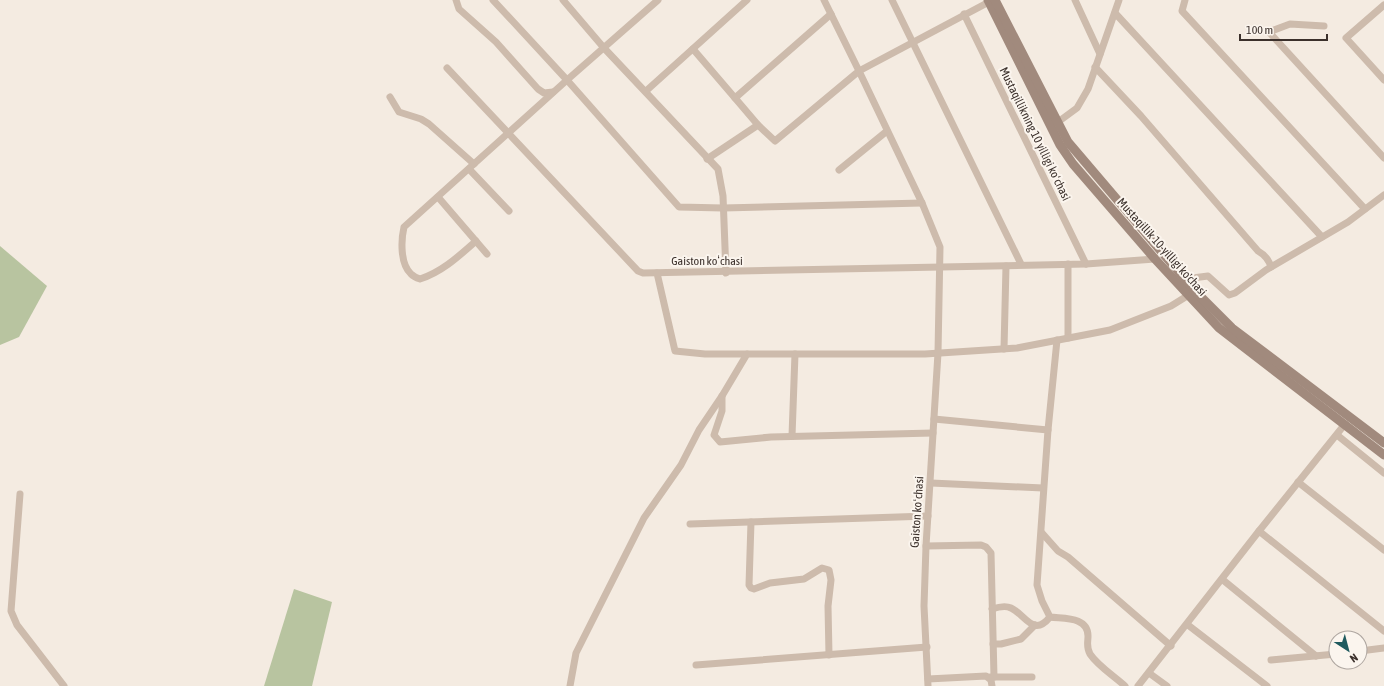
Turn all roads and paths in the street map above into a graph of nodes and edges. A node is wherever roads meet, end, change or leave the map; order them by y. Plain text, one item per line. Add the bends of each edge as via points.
1 (456, 0) edge
2 (493, 0) edge
3 (658, 0) edge
4 (747, 0) edge
5 (824, 0) edge
6 (892, 0) edge
7 (1075, 0) edge
8 (1119, 0) edge
9 (1185, 0) edge
10 (565, 1) edge
11 (990, 1) edge
12 (1384, 5) edge
13 (1115, 13) junction
14 (831, 14) junction
15 (964, 14) junction
16 (1324, 26) dead end
17 (912, 42) junction
18 (604, 48) junction
19 (693, 49) junction
20 (1100, 54) junction
21 (1096, 67) junction
22 (447, 68) dead end
23 (859, 71) junction
24 (567, 80) junction
25 (1384, 80) edge
26 (553, 92) junction
27 (646, 92) junction
28 (390, 97) dead end
29 (735, 98) junction
30 (1058, 122) junction
31 (758, 125) junction
32 (887, 131) junction
33 (508, 133) junction
34 (1384, 158) edge
35 (707, 159) junction
36 (471, 166) junction
37 (839, 170) dead end
38 (1384, 196) edge
39 (438, 197) junction
40 (922, 203) junction
41 (723, 208) junction
42 (1365, 209) junction
43 (508, 211) dead end
44 (1322, 237) junction
45 (476, 241) junction
46 (487, 254) dead end
47 (1155, 259) junction
48 (1021, 264) junction
49 (1068, 264) junction
50 (1086, 264) junction
51 (1006, 266) junction
52 (1270, 267) junction
53 (940, 268) junction
54 (657, 273) junction
55 (726, 273) junction
56 (1185, 279) junction
57 (1192, 293) junction
58 (1068, 338) junction
59 (1057, 340) junction
60 (1004, 349) junction
61 (938, 353) junction
62 (747, 354) junction
63 (795, 354) junction
64 (722, 396) junction
65 (934, 419) junction
66 (1345, 424) junction
67 (1048, 430) junction
68 (933, 433) junction
69 (1337, 434) junction
70 (792, 436) junction
71 (1384, 443) edge
72 (1384, 455) edge
73 (1384, 473) edge
74 (1298, 482) junction
75 (931, 483) junction
76 (1043, 488) junction
77 (20, 494) dead end
78 (928, 516) junction
79 (751, 522) junction
80 (690, 524) dead end
81 (1259, 532) junction
82 (1042, 533) junction
83 (926, 546) junction
84 (1384, 550) edge
85 (1223, 580) junction
86 (992, 609) junction
87 (1050, 616) junction
88 (1035, 625) junction
89 (1188, 625) junction
90 (1384, 631) edge
91 (993, 644) junction
92 (1171, 646) junction
93 (927, 647) junction
94 (1384, 648) edge
95 (1368, 650) edge
96 (829, 655) junction
97 (1328, 655) edge
98 (1316, 656) junction
99 (1271, 660) dead end
100 (696, 665) dead end
101 (1149, 673) junction
102 (990, 677) junction
103 (1032, 677) dead end
104 (928, 683) edge
105 (64, 686) edge
106 (570, 686) edge
107 (992, 686) edge
108 (1124, 686) edge
109 (1138, 686) edge
110 (1167, 686) edge
111 (1267, 686) edge

1 - 26 street via 459,9 496,42 538,89 544,93
2 - 24 street
3 - 18 street
4 - 19 street
5 - 14 street
6 - 17 street
7 - 20 street
8 - 13 street
9 - 42 street via 1182,11
10 - 18 street
11 - 15 street
11 - 30 main road, Mustaqillik 10-yilligi ko'chasi
11 - 47 main road, Mustaqillik 10-yilligi ko'chasi via 1060,145 1073,164
12 - 25 street via 1346,38
13 - 20 street
13 - 44 street
14 - 23 street
14 - 29 street
15 - 17 street
15 - 50 street, Mustaqillikning 10 yilligi koʻchasi
16 - 34 street via 1290,24 1269,32
17 - 23 street
17 - 48 street
18 - 24 street
18 - 27 street
19 - 27 street
19 - 29 street
20 - 21 street
21 - 30 street via 1077,108
21 - 52 street via 1258,252 1264,254 1270,262
22 - 33 street, Gaiston koʻchasi
23 - 31 street via 774,141
23 - 32 street
24 - 26 street
24 - 41 street via 679,207
26 - 33 street
27 - 35 street
28 - 36 street via 399,112 429,124
29 - 31 street
30 - 56 main road, Mustaqillik 10-yilligi ko'chasi via 1080,159
31 - 35 street
32 - 37 street
32 - 40 street
33 - 36 street
33 - 54 street, Gaiston koʻchasi via 638,271
35 - 41 street via 718,169
36 - 39 street
36 - 43 street
38 - 42 street
39 - 45 street
39 - 45 street via 404,227 403,254 411,275 420,279 428,276 454,260
40 - 41 street
40 - 53 street via 940,248
41 - 55 street
42 - 44 street
44 - 52 street
45 - 46 street
47 - 50 street, Gaiston koʻchasi
47 - 57 main road, Mustaqillik 10-yilligi ko'chasi
48 - 49 street, Gaiston koʻchasi
48 - 51 street, Gaiston koʻchasi
49 - 50 street, Gaiston koʻchasi
49 - 58 street
51 - 53 street, Gaiston koʻchasi
51 - 60 street
52 - 56 street via 1235,294 1228,295 1208,276
53 - 55 street, Gaiston koʻchasi
53 - 61 street, Gaiston koʻchasi
54 - 55 street, Gaiston koʻchasi
54 - 62 street via 675,351
56 - 57 main road, Mustaqillik 10-yilligi ko'chasi
57 - 58 street via 1171,306 1110,330
57 - 66 main road, Mustaqillik 10-yilligi ko'chasi via 1219,328
57 - 71 main road, Mustaqillik 10-yilligi ko'chasi via 1232,328
58 - 59 street
59 - 60 street
59 - 67 street
60 - 61 street
61 - 63 street
61 - 65 street, Gaiston koʻchasi
62 - 63 street
62 - 64 street
63 - 70 street
64 - 70 street via 722,411 714,435 720,442
64 - 106 street via 699,430 681,465 644,518 576,653
65 - 67 street
65 - 68 street, Gaiston koʻchasi
66 - 69 street
66 - 72 main road, Mustaqillik 10-yilligi ko'chasi
67 - 76 street
68 - 70 street
68 - 75 street, Gaiston koʻchasi
69 - 73 street
69 - 74 street
74 - 81 street
74 - 84 street
75 - 76 street
75 - 78 street, Gaiston koʻchasi
76 - 82 street
77 - 105 street via 11,611 17,625
78 - 79 street
78 - 83 street, Gaiston koʻchasi
79 - 80 street
79 - 96 street via 751,588 780,581 804,579 822,568 829,570
81 - 85 street
81 - 90 street
82 - 87 street via 1038,585 1042,601
82 - 92 street via 1058,551
83 - 86 street via 986,547 991,553
83 - 93 street, Gaiston koʻchasi via 924,606
85 - 89 street
85 - 98 street
86 - 88 street via 1008,606 1028,623
86 - 91 street
87 - 88 street via 1042,624
87 - 108 street via 1072,618 1085,626 1089,653
88 - 91 street via 1021,639
89 - 92 street
89 - 111 street
91 - 102 street
92 - 101 street
93 - 96 street
93 - 104 street, Gaiston koʻchasi
94 - 95 street
96 - 100 street
97 - 98 street
98 - 99 street
101 - 109 street
101 - 110 street
102 - 103 street
102 - 104 street
102 - 107 street

